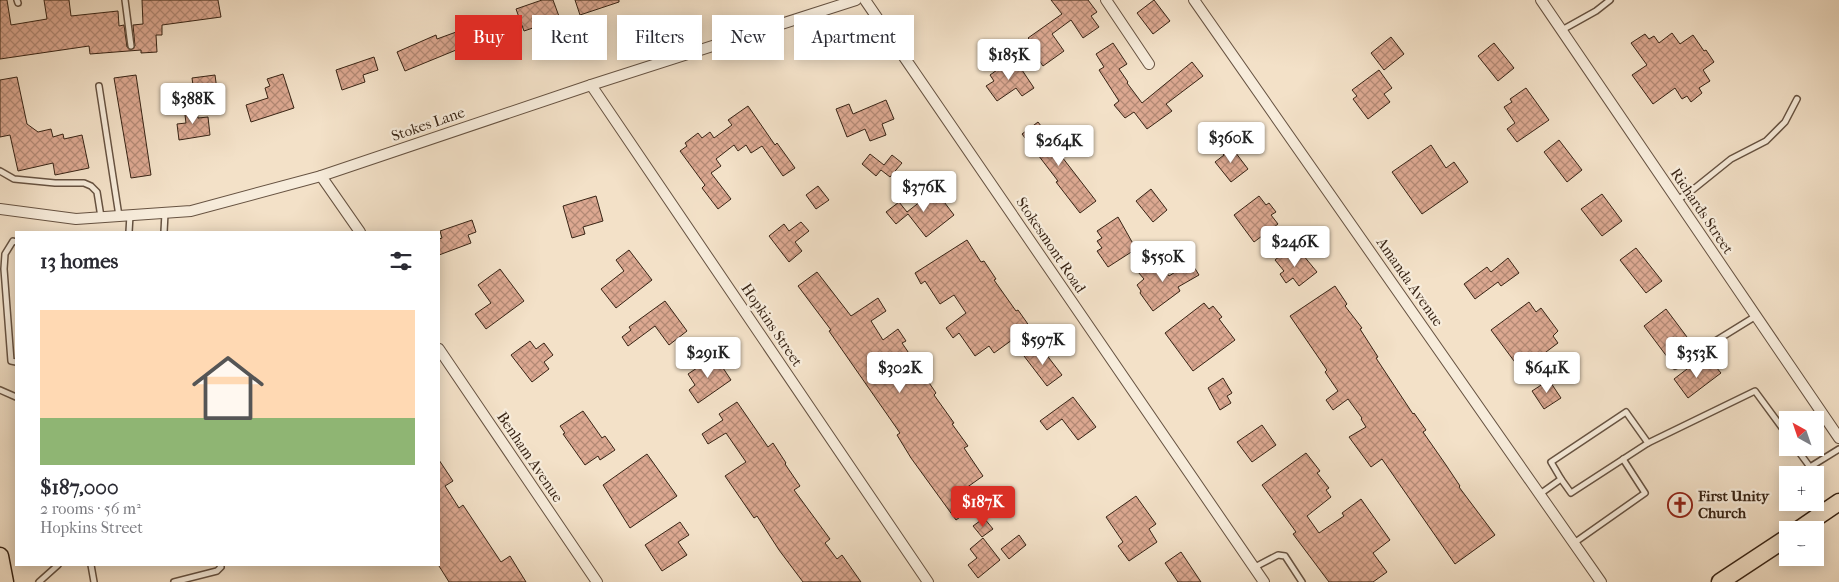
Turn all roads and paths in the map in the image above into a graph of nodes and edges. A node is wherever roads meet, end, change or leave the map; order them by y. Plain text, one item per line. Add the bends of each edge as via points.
1 (124, 0) edge
2 (856, 0) edge
3 (865, 0) edge
4 (1106, 0) edge
5 (1194, 0) edge
6 (1541, 0) edge
7 (1610, 0) edge
8 (1561, 30) junction
9 (131, 46) dead end
10 (1149, 64) dead end
11 (591, 85) junction
12 (99, 86) dead end
13 (1798, 99) dead end
14 (0, 171) edge
15 (321, 176) junction
16 (1677, 200) junction
17 (0, 209) edge
18 (165, 212) junction
19 (124, 215) junction
20 (101, 217) junction
21 (128, 231) edge
22 (164, 231) edge
23 (359, 231) edge
24 (15, 242) edge
25 (1756, 316) junction
26 (440, 350) edge
27 (15, 362) edge
28 (1675, 366) dead end
29 (0, 390) edge
30 (15, 397) edge
31 (1779, 423) edge
32 (1839, 438) edge
33 (1648, 443) junction
34 (1839, 450) edge
35 (1802, 456) edge
36 (1623, 459) junction
37 (1561, 479) junction
38 (1540, 494) junction
39 (1839, 502) edge
40 (1811, 521) edge
41 (1574, 543) junction
42 (1779, 543) edge
43 (0, 556) edge
44 (57, 566) edge
45 (93, 566) edge
46 (220, 566) edge
47 (1254, 568) junction
48 (5, 582) edge
49 (39, 582) edge
50 (94, 582) edge
51 (174, 582) edge
52 (597, 582) edge
53 (928, 582) edge
54 (1264, 582) edge
55 (1302, 582) edge
56 (1601, 582) edge
57 (1720, 582) edge

1 - 9 lane
2 - 11 street, Stokes Lane
3 - 47 street, Stokesmont Road
4 - 10 street
5 - 38 street, Amanda Avenue
6 - 8 street, Richards Street
7 - 8 lane
8 - 16 street, Richards Street
11 - 15 street, Stokes Lane
11 - 53 street, Hopkins Street
12 - 19 lane
13 - 16 lane via 1785,122 1766,141 1731,158
14 - 20 lane via 14,179 84,182 96,192
15 - 18 street, Stokes Lane via 191,211
15 - 23 street
16 - 25 street, Richards Street
17 - 20 street, Stokes Lane via 76,219
18 - 19 street, Stokes Lane
18 - 22 lane
19 - 20 street, Stokes Lane
19 - 21 lane
24 - 27 lane via 5,254 4,269 11,361
25 - 28 lane
25 - 32 street, Richards Street
26 - 52 street, Benham Avenue
29 - 30 lane
31 - 33 lane via 1756,391
33 - 36 lane
33 - 37 lane via 1626,412 1551,462
34 - 35 lane via 1810,467
36 - 37 lane via 1571,493
36 - 41 lane via 1645,493
37 - 38 lane
38 - 41 street, Amanda Avenue
39 - 40 main road
41 - 56 street, Amanda Avenue
42 - 57 main road
43 - 48 main road
44 - 49 lane
45 - 50 lane
46 - 51 lane via 217,571
47 - 54 street, Stokesmont Road
47 - 55 lane via 1278,555 1285,556

